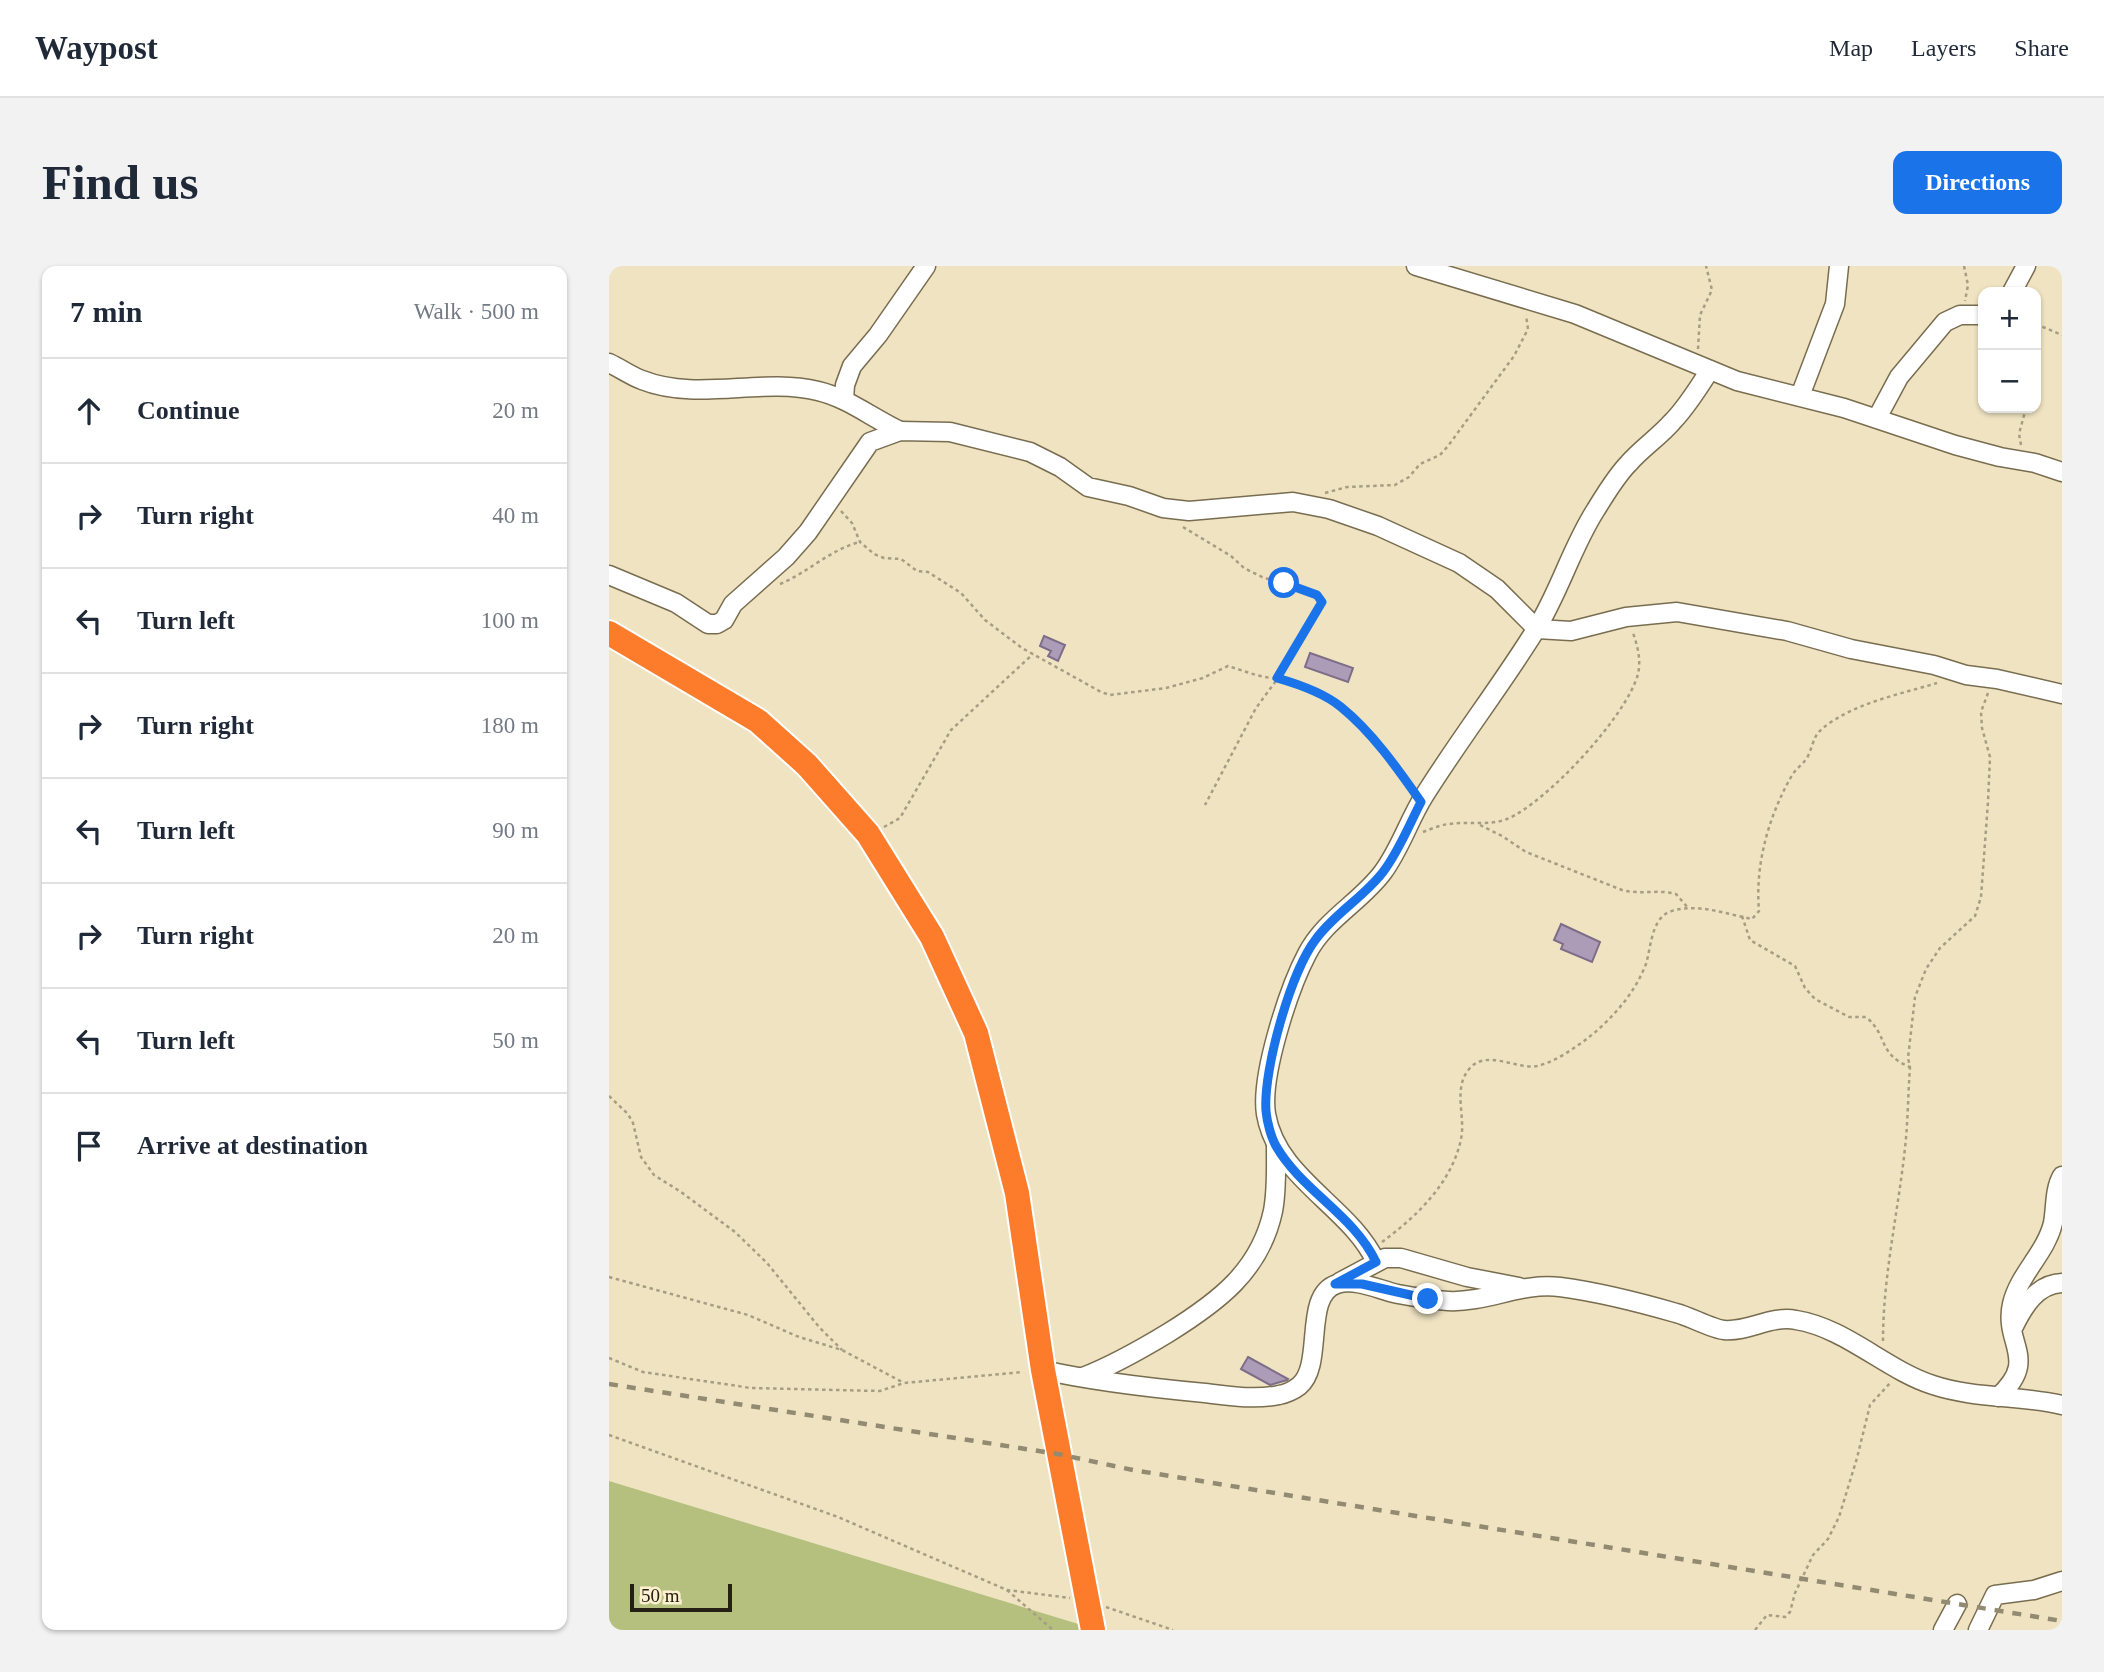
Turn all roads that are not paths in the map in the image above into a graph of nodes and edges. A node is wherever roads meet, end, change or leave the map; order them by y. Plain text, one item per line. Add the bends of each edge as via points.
1 (926, 266) edge
2 (1416, 266) edge
3 (1839, 266) edge
4 (2026, 266) edge
5 (2015, 287) edge
6 (1978, 316) edge
7 (609, 363) edge
8 (1705, 368) junction
9 (1800, 396) junction
10 (844, 400) junction
11 (1877, 418) junction
12 (900, 431) junction
13 (2062, 472) edge
14 (609, 575) edge
15 (1537, 629) junction
16 (609, 633) edge
17 (2062, 694) edge
18 (1276, 1146) junction
19 (2062, 1176) edge
20 (1374, 1256) junction
21 (2062, 1283) edge
22 (1335, 1284) junction
23 (1523, 1287) junction
24 (2013, 1329) junction
25 (1043, 1370) junction
26 (1080, 1378) junction
27 (1998, 1397) junction
28 (2062, 1405) edge
29 (2062, 1581) edge
30 (1957, 1604) dead end
31 (1093, 1630) edge
32 (1943, 1630) edge
33 (1978, 1630) edge

1 - 10 street via 852,366
2 - 8 street via 1575,314
3 - 9 street via 1835,304
4 - 5 street
6 - 11 street via 1956,315 1939,328 1907,366
7 - 10 street via 665,386 801,388
8 - 9 street via 1746,384
8 - 15 street via 1686,406 1628,464 1606,494
9 - 11 street
10 - 12 street
11 - 13 street via 1955,445
12 - 14 street via 870,442 808,532 717,624 708,624 676,603
12 - 15 street via 950,432 1006,445 1047,460 1089,487 1163,508 1189,511 1293,502 1329,509 1459,563 1497,589
15 - 17 street via 1571,631 1626,617 1677,612 1711,616
15 - 18 street via 1421,802 1384,871 1334,917 1306,955 1283,1012 1269,1075 1266,1111
16 - 25 highway via 758,721 807,765 868,834 932,937 976,1033 1017,1193
18 - 20 street
18 - 26 street via 1272,1212 1248,1269 1206,1310 1115,1365
19 - 24 street via 2047,1241 2013,1300
20 - 22 street
20 - 23 street via 1401,1258
21 - 24 street via 2039,1291 2024,1305
22 - 23 street via 1362,1284 1451,1301 1477,1300
22 - 26 street via 1325,1292 1317,1311 1309,1372 1300,1385 1280,1395 1243,1397
23 - 27 street via 1592,1293 1673,1312 1721,1330 1794,1319 1838,1335 1932,1385
24 - 27 street via 2019,1370
25 - 26 street
25 - 31 highway
27 - 28 street
29 - 33 street via 1995,1595
30 - 32 street

